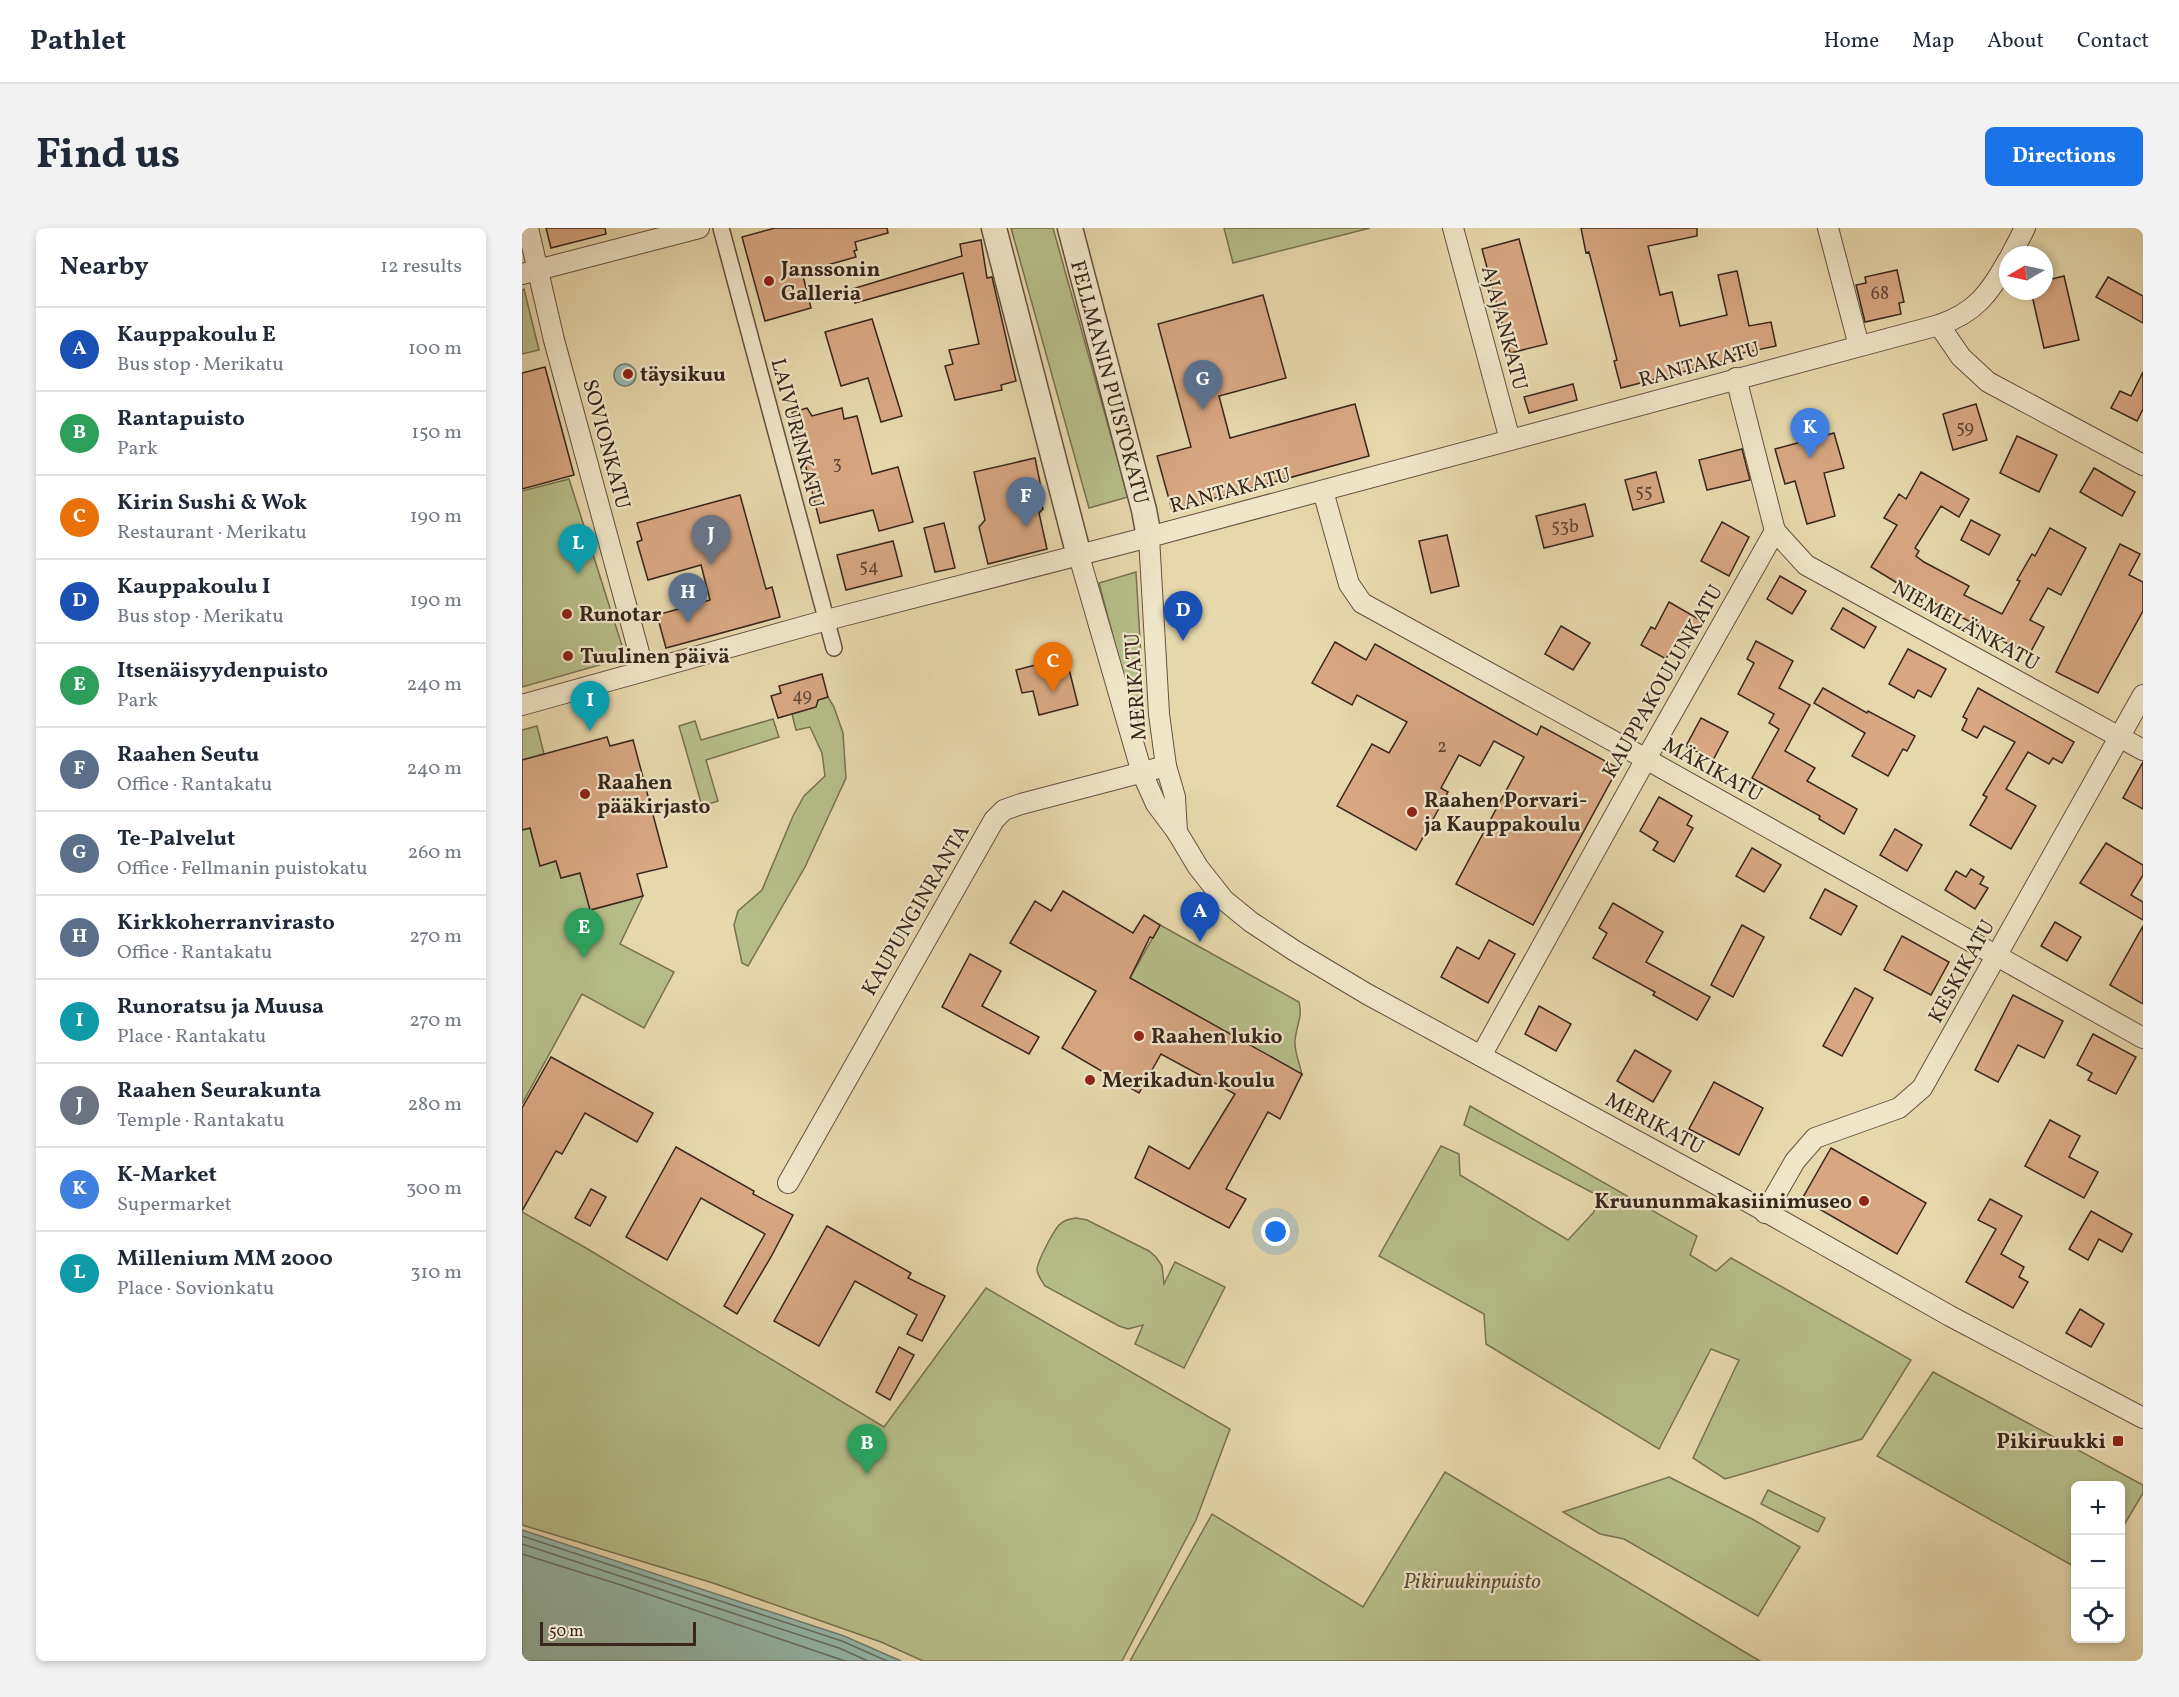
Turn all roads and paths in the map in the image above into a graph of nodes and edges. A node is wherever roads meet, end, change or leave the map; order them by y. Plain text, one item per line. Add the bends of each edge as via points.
1 (528, 228) edge
2 (699, 228) edge
3 (721, 228) edge
4 (994, 228) edge
5 (1070, 228) edge
6 (1453, 228) edge
7 (1828, 228) edge
8 (2025, 228) edge
9 (2016, 246) edge
10 (530, 272) edge
11 (1999, 274) edge
12 (1945, 323) junction
13 (1858, 346) junction
14 (1736, 378) junction
15 (1510, 440) junction
16 (2143, 465) edge
17 (1323, 490) junction
18 (1775, 531) junction
19 (1149, 537) junction
20 (1079, 556) junction
21 (827, 621) junction
22 (834, 648) dead end
23 (644, 671) junction
24 (2143, 695) edge
25 (522, 705) edge
26 (2120, 736) junction
27 (2143, 750) edge
28 (1646, 759) junction
29 (1166, 766) junction
30 (1142, 772) junction
31 (1177, 831) junction
32 (1996, 957) junction
33 (2143, 1038) edge
34 (1481, 1056) junction
35 (788, 1183) dead end
36 (1765, 1213) junction
37 (2143, 1418) edge

1 - 10 street, SOVIONKATU
2 - 10 street
3 - 21 street, LAIVURINKATU
4 - 20 street
5 - 19 street, FELLMANIN PUISTOKATU
6 - 15 street, AJAJANKATU
7 - 13 street
8 - 9 street
10 - 23 street, SOVIONKATU via 557,351
11 - 12 street, RANTAKATU via 1980,304
12 - 13 street, RANTAKATU
12 - 16 street via 1960,357 1988,382
13 - 14 street, RANTAKATU
14 - 15 street, RANTAKATU
14 - 18 street
15 - 17 street, RANTAKATU
17 - 19 street, RANTAKATU
17 - 28 street, MÄKIKATU via 1349,584 1362,603
18 - 26 street, NIEMELÄNKATU via 1806,565
18 - 28 street, KAUPPAKOULUNKATU
19 - 20 street, RANTAKATU
19 - 29 street, MERIKATU via 1159,714
20 - 21 street, RANTAKATU
20 - 30 street, MERIKATU
21 - 22 street, LAIVURINKATU
21 - 23 street, RANTAKATU
23 - 25 street, RANTAKATU
24 - 26 street, KESKIKATU
26 - 27 street, NIEMELÄNKATU
26 - 32 street, KESKIKATU
28 - 32 street, MÄKIKATU
28 - 34 street, KAUPPAKOULUNKATU
29 - 30 street, KAUPUNGINRANTA
29 - 31 street, MERIKATU via 1175,797
30 - 31 street, MERIKATU via 1156,804
30 - 35 street, KAUPUNGINRANTA via 1021,804 1004,810 994,820
31 - 34 street, MERIKATU via 1224,900 1251,922 1367,994
32 - 33 street, MÄKIKATU
32 - 36 street, KESKIKATU via 1922,1088 1899,1108 1815,1138 1795,1161
34 - 36 street, MERIKATU
36 - 37 street, MERIKATU

